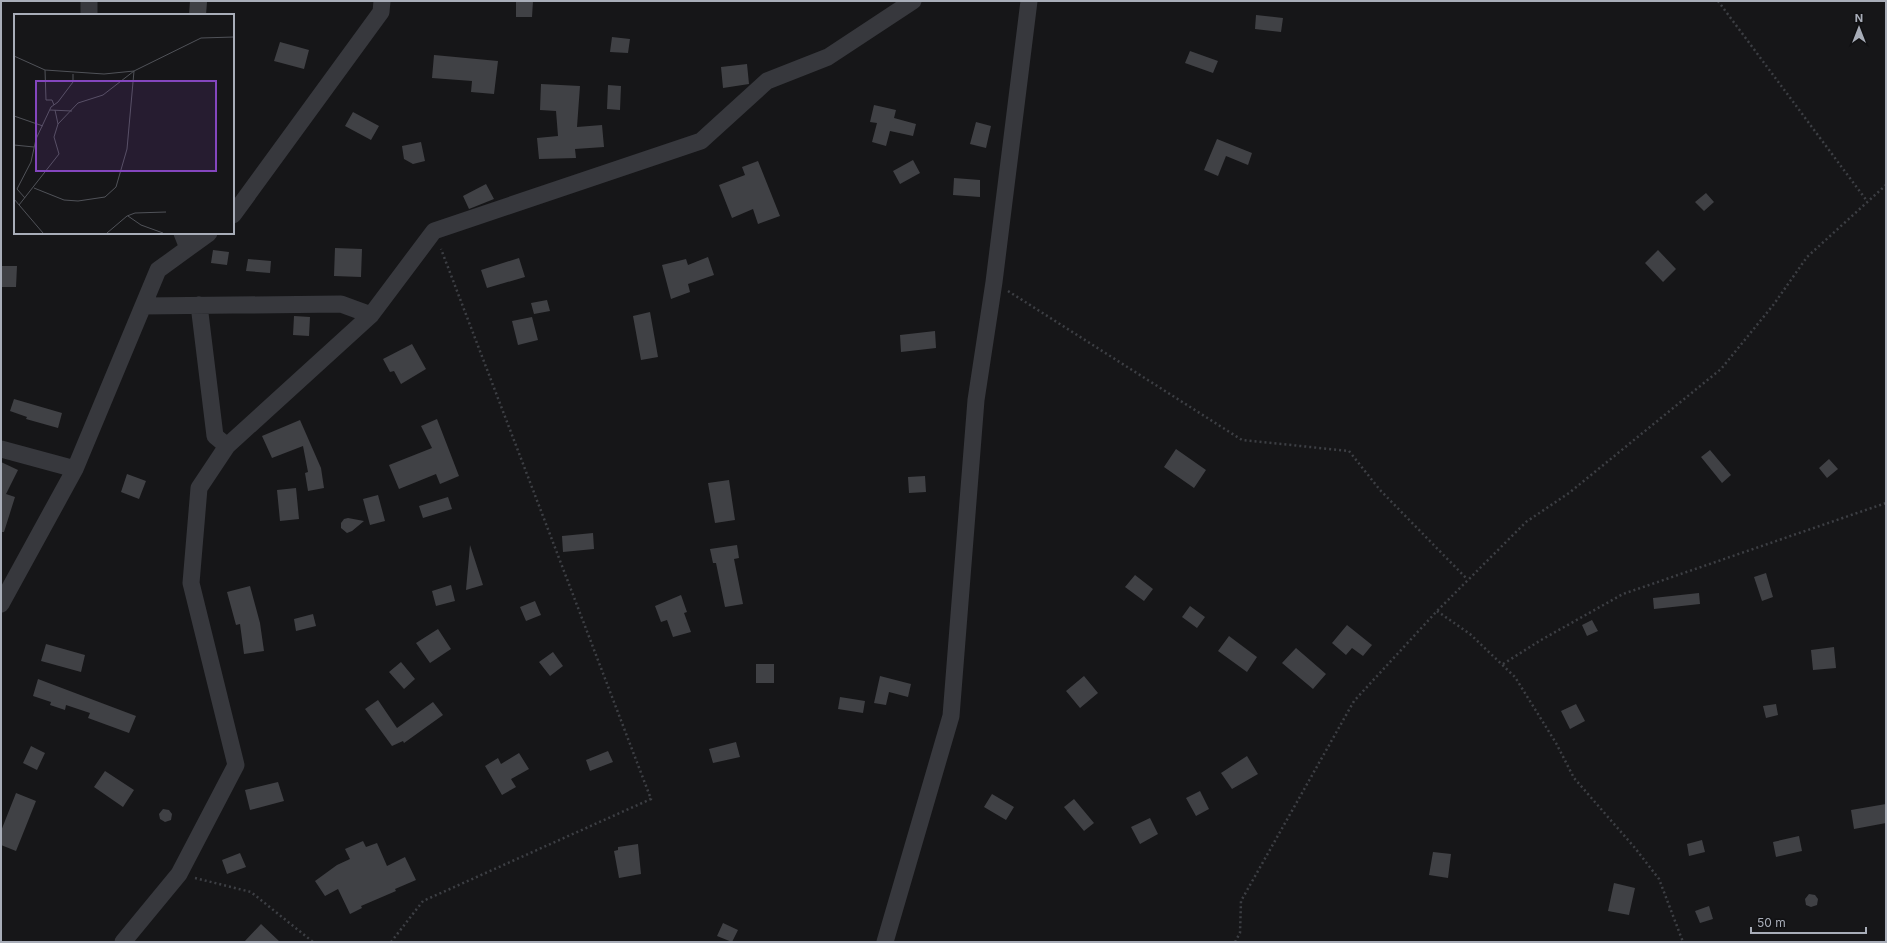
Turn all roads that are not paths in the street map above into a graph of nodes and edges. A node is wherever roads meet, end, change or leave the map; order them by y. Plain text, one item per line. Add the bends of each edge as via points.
1 (89, 1) edge
2 (382, 1) edge
3 (913, 1) edge
4 (1029, 1) edge
5 (89, 14) edge
6 (234, 214) edge
7 (206, 234) edge
8 (185, 241) edge
9 (199, 305) junction
10 (143, 306) junction
11 (371, 315) junction
12 (226, 446) junction
13 (1, 449) edge
14 (75, 469) junction
15 (1, 604) edge
16 (123, 942) edge
17 (885, 942) edge

1 - 5 street
2 - 6 street via 381,12
3 - 11 street via 828,56 767,81 701,141 434,231
4 - 17 street via 994,282 976,400 951,716
7 - 8 street
8 - 10 street via 158,270
9 - 10 street
9 - 11 street via 341,304
9 - 12 street via 215,436
10 - 14 street
11 - 12 street
12 - 16 street via 199,488 191,583 236,765 179,874
13 - 14 street
14 - 15 street

